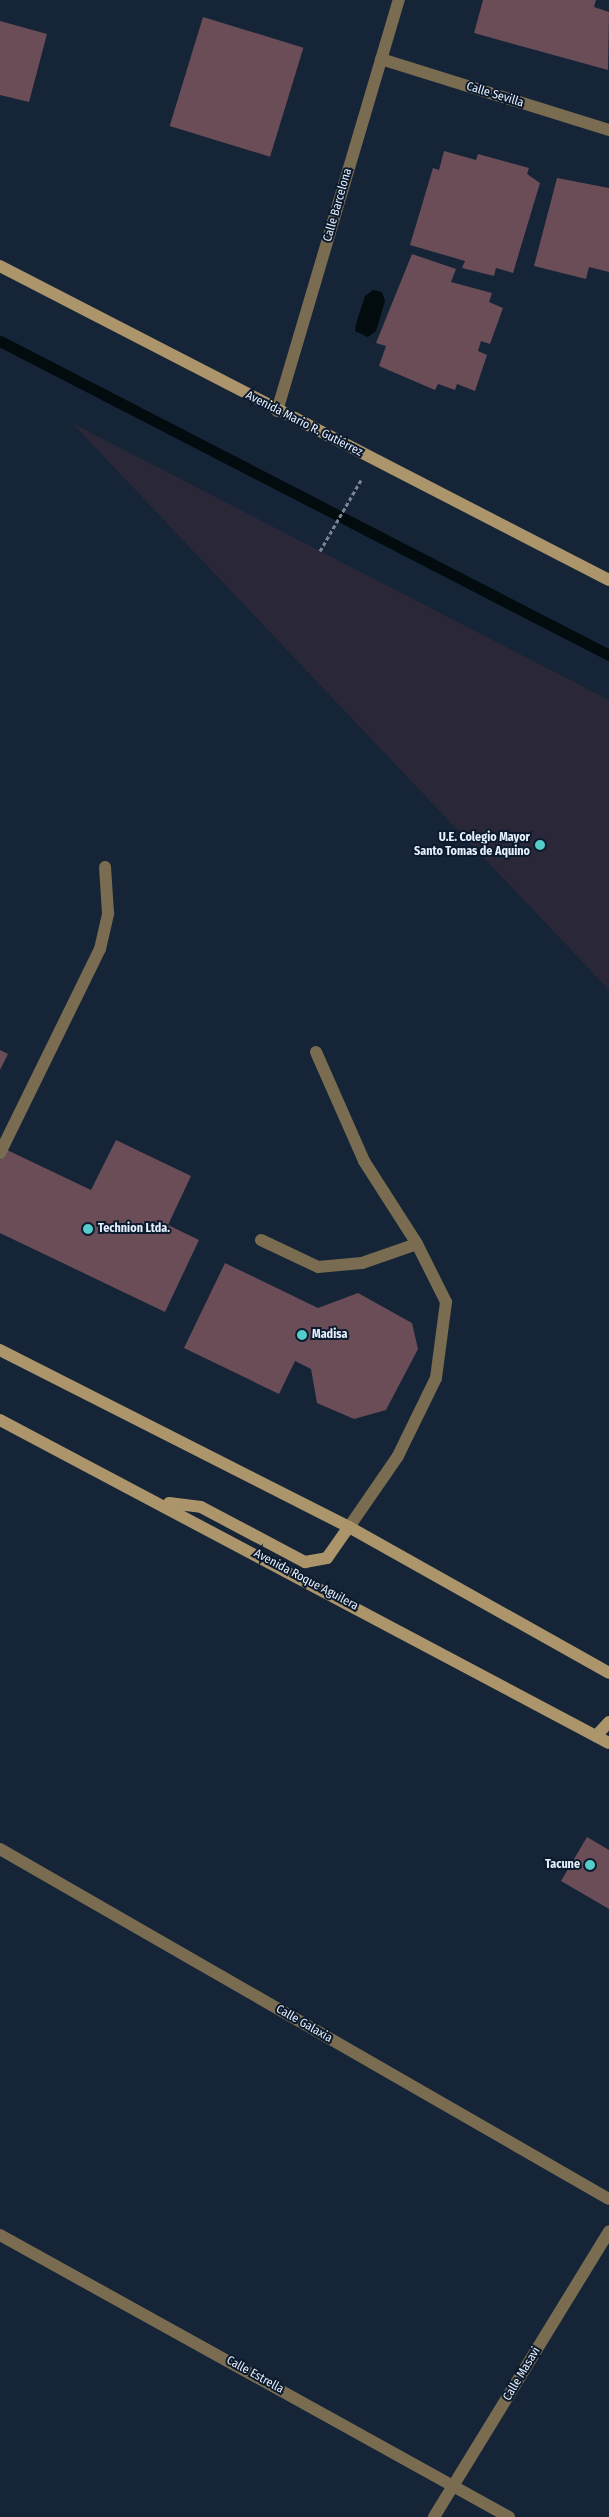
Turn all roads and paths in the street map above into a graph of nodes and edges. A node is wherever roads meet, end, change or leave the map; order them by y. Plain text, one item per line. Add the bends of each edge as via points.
1 (399, 0) edge
2 (381, 59) junction
3 (609, 130) edge
4 (0, 266) edge
5 (277, 411) junction
6 (358, 485) dead end
7 (320, 551) dead end
8 (609, 580) edge
9 (105, 867) dead end
10 (316, 1052) dead end
11 (0, 1153) edge
12 (261, 1240) dead end
13 (417, 1244) junction
14 (0, 1350) edge
15 (0, 1420) edge
16 (162, 1502) junction
17 (349, 1527) junction
18 (609, 1673) edge
19 (609, 1722) edge
20 (596, 1736) junction
21 (609, 1743) edge
22 (0, 1849) edge
23 (609, 2199) edge
24 (609, 2232) edge
25 (0, 2235) edge
26 (455, 2484) junction
27 (434, 2517) edge
28 (509, 2517) edge

1 - 2 street, Calle Barcelona
2 - 3 street, Calle Sevilla
2 - 5 street, Calle Barcelona
4 - 5 main road, Avenida Mario R. Gutiérrez
5 - 8 main road, Avenida Mario R. Gutiérrez
6 - 7 path
9 - 11 street via 108,913 100,949
10 - 13 street via 364,1161
12 - 13 street via 318,1267 362,1263
13 - 17 street via 446,1302 436,1378 390,1469
14 - 17 main road
15 - 16 main road, Avenida Roque Aguilera
16 - 17 main road via 201,1507 305,1562 327,1558
16 - 20 main road, Avenida Roque Aguilera
17 - 18 main road
19 - 20 main road
20 - 21 main road, Avenida Roque Aguilera
22 - 23 street, Calle Galaxia
24 - 26 street, Calle Masavi
25 - 26 street, Calle Estrella
26 - 27 street, Calle Masavi
26 - 28 street, Calle Estrella

